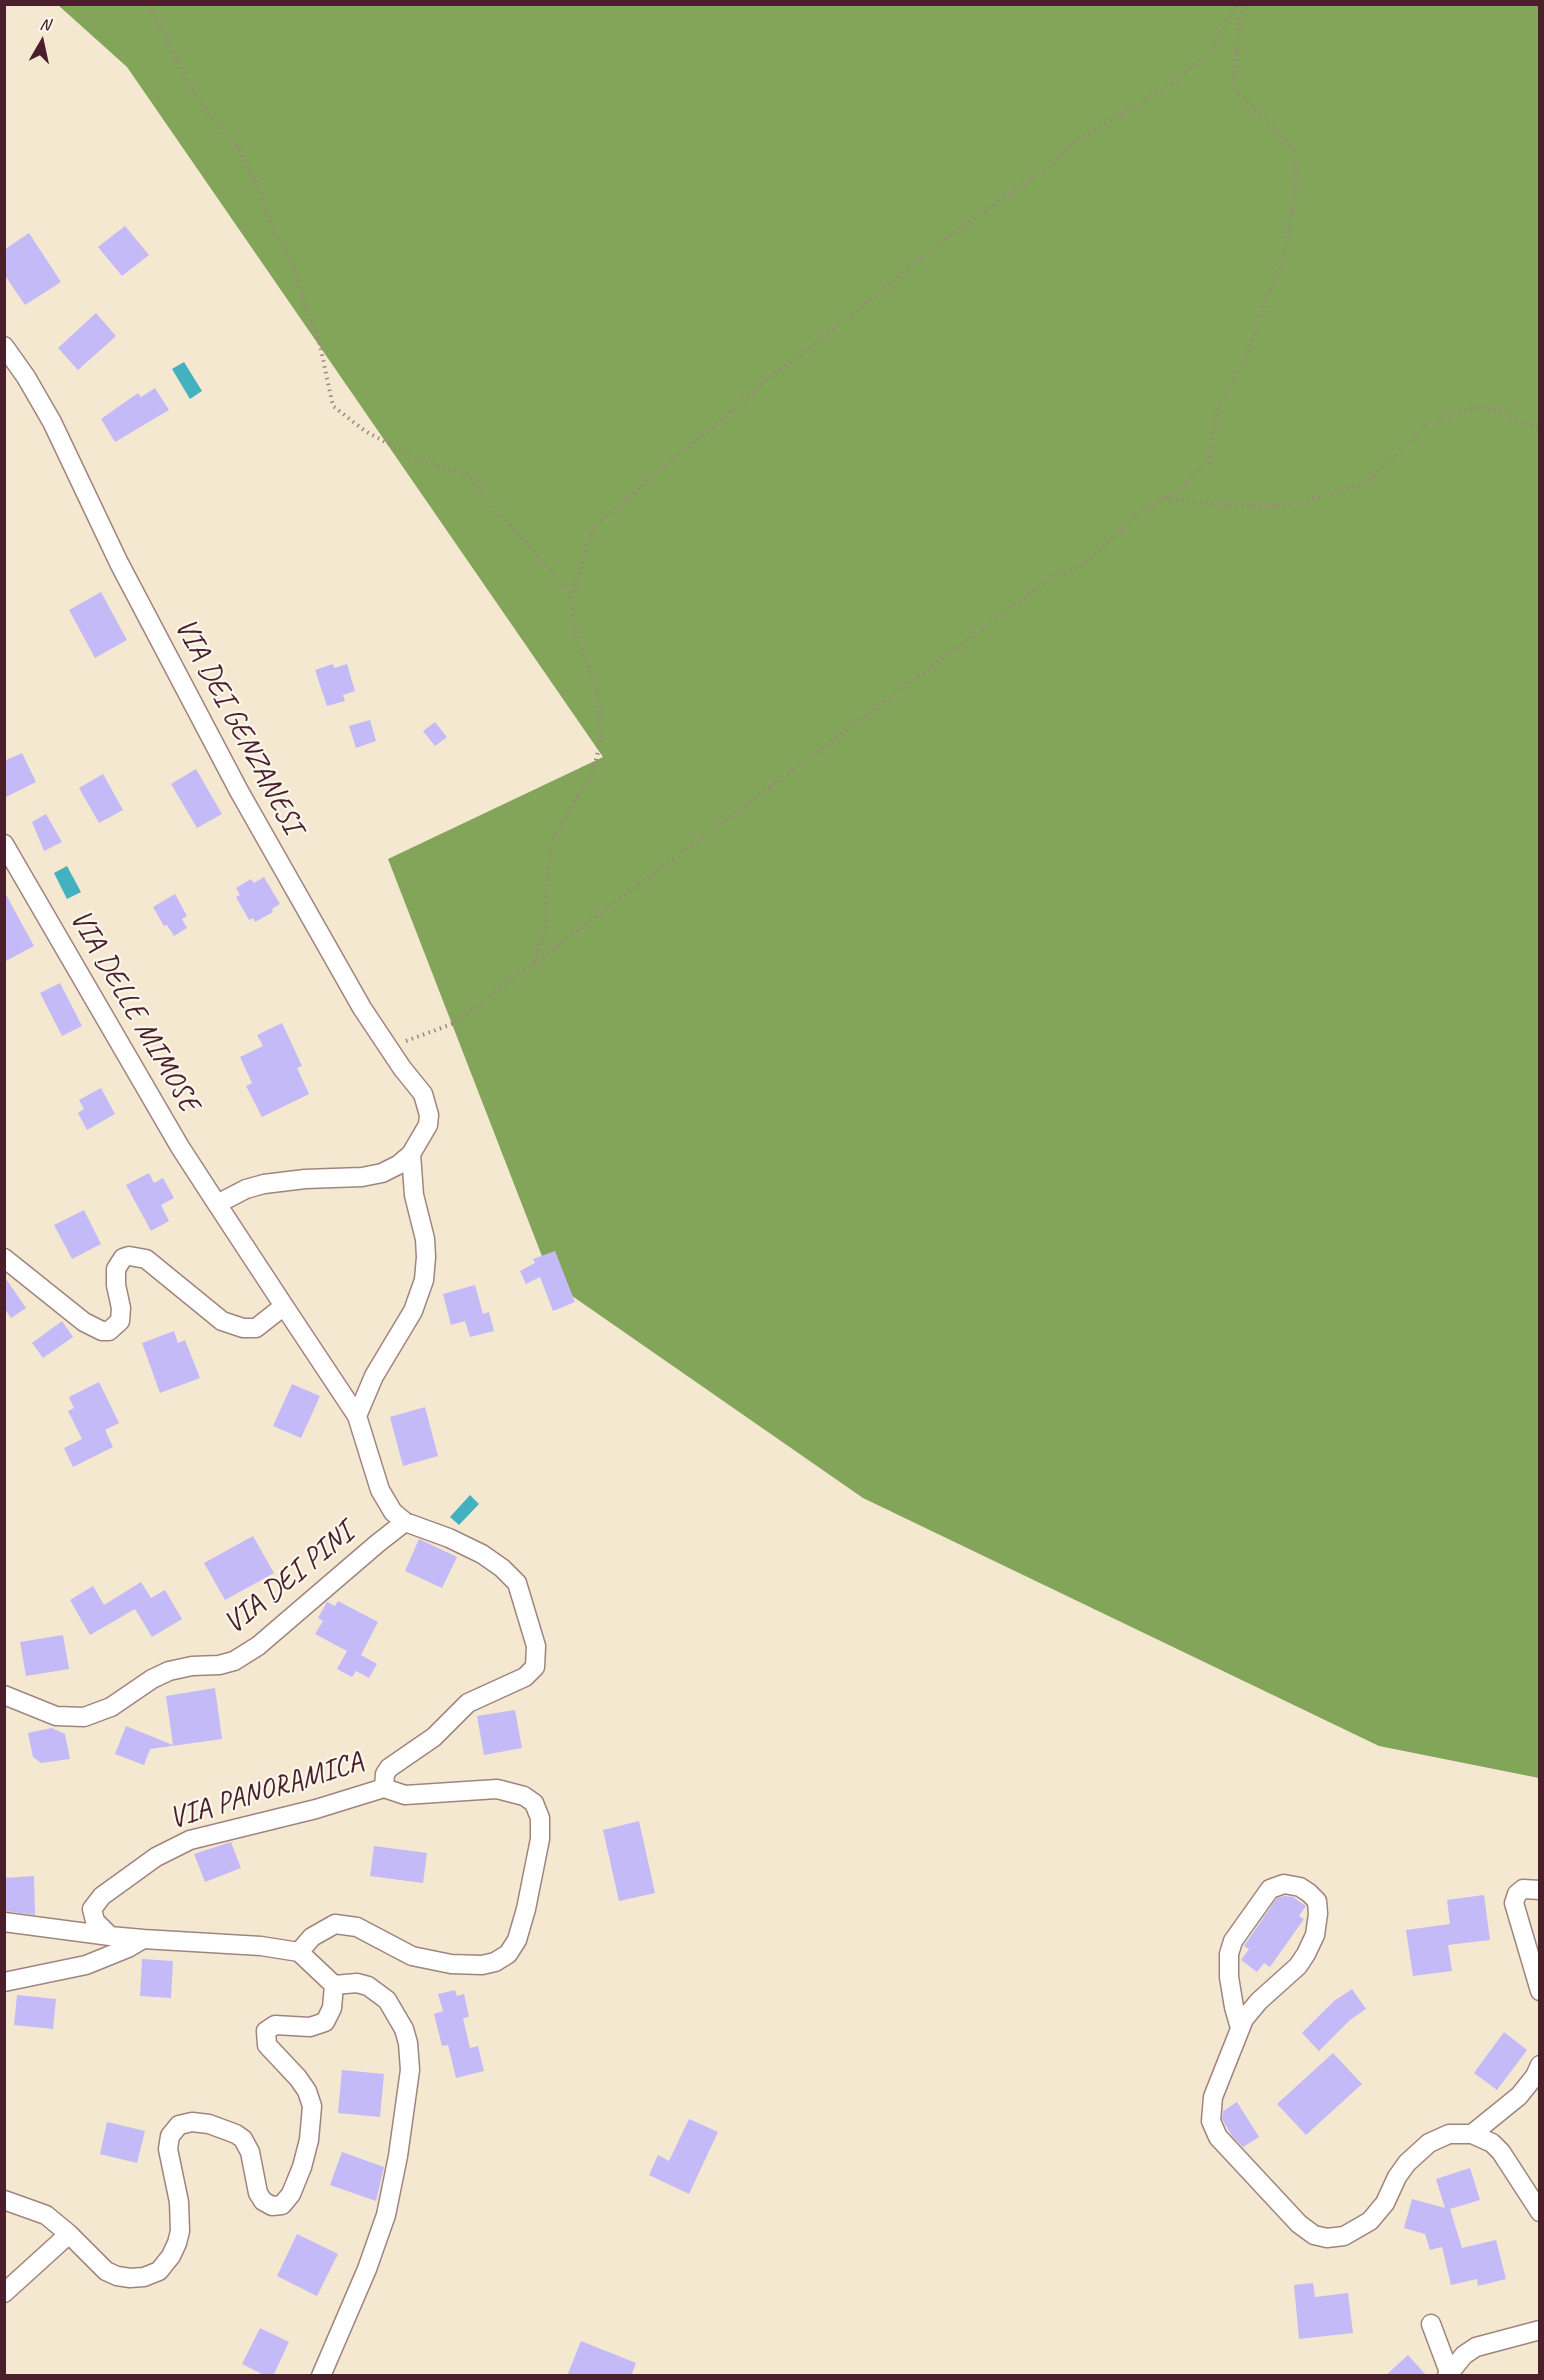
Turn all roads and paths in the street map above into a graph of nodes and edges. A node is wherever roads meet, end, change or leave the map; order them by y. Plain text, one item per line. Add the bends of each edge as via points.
1 (146, 4) edge
2 (1236, 4) edge
3 (1248, 4) edge
4 (4, 346) edge
5 (1539, 429) edge
6 (1167, 498) junction
7 (572, 596) junction
8 (4, 844) edge
9 (534, 963) junction
10 (388, 1048) junction
11 (411, 1154) junction
12 (217, 1204) junction
13 (4, 1258) edge
14 (284, 1306) junction
15 (357, 1416) junction
16 (405, 1522) junction
17 (4, 1695) edge
18 (384, 1788) junction
19 (1539, 1890) edge
20 (4, 1922) edge
21 (110, 1936) junction
22 (143, 1938) junction
23 (298, 1952) junction
24 (4, 1982) edge
25 (334, 1985) junction
26 (1539, 1991) edge
27 (1240, 2028) junction
28 (1539, 2065) edge
29 (1472, 2134) junction
30 (4, 2200) edge
31 (1539, 2212) edge
32 (69, 2234) junction
33 (4, 2293) edge
34 (1431, 2324) dead end
35 (1539, 2330) edge
36 (1448, 2374) edge
37 (321, 2376) edge

1 - 7 path via 210,117 235,143 256,181 271,225 293,264 318,336 333,406 365,431 418,460 467,475
2 - 7 path via 1210,51 1177,80 1067,147 1052,165 945,239 770,376 592,529
3 - 6 path via 1240,18 1233,87 1296,152 1295,200 1285,251 1244,361 1218,407 1209,462
4 - 10 street, VIA DEI GENZANESI via 52,422 115,555 239,791
5 - 6 path via 1500,410 1469,408 1430,424 1366,483 1291,505 1228,506
6 - 9 path via 1131,518 1079,567 1053,576
7 - 9 path via 573,627 597,691 602,735 593,772 552,840 546,883 547,923
8 - 12 street, VIA DELLE MIMOSE
9 - 10 path via 452,1024
10 - 11 street, VIA DEI GENZANESI via 427,1101 428,1125
11 - 12 street via 372,1176 273,1182 246,1189
11 - 15 street via 414,1195 425,1239 424,1280 413,1311 374,1376
12 - 14 street, VIA DELLE MIMOSE
13 - 14 street via 84,1322 102,1331 109,1331 120,1322 116,1269 129,1256 146,1259 212,1314 235,1326 256,1328
14 - 15 street, VIA PANORAMICA
15 - 16 street, VIA PANORAMICA via 380,1490 389,1507
16 - 17 street, VIA DEI PINI via 258,1647 234,1661 169,1671 111,1707 84,1717 56,1716
16 - 18 street, VIA PANORAMICA via 474,1550 510,1575 519,1590 537,1661 529,1675 472,1701 434,1737 395,1763 385,1774
18 - 21 street, VIA PANORAMICA via 173,1846 94,1903 92,1916
18 - 23 street via 405,1795 497,1789 524,1796 534,1803 540,1818 540,1839 517,1940 508,1954 495,1962 451,1964 412,1956 357,1927 335,1924 312,1937
19 - 26 street via 1523,1889 1516,1894 1514,1903
20 - 21 street
21 - 22 street
22 - 23 street
22 - 24 street via 97,1962
23 - 25 street
25 - 32 street via 332,2008 325,2022 310,2027 274,2025 266,2031 267,2045 298,2078 312,2106 304,2162 287,2201 272,2206 260,2198 250,2152 243,2139 209,2124 185,2123 174,2129 168,2142 180,2231 164,2267 144,2277 117,2276 100,2266
25 - 37 street via 362,1984 387,2000 404,2029 410,2070 386,2215
27 - 27 street via 1254,2006 1298,1966 1313,1940 1318,1907 1313,1896 1300,1887 1284,1884 1270,1889 1233,1941 1229,1977
27 - 29 street via 1213,2097 1213,2127 1223,2143 1293,2218 1314,2235 1337,2238 1363,2226 1381,2210 1400,2172 1421,2149 1442,2136
28 - 29 street via 1519,2096
29 - 31 street via 1497,2147
30 - 32 street via 46,2215
32 - 33 street
34 - 36 street
35 - 36 street via 1476,2347

